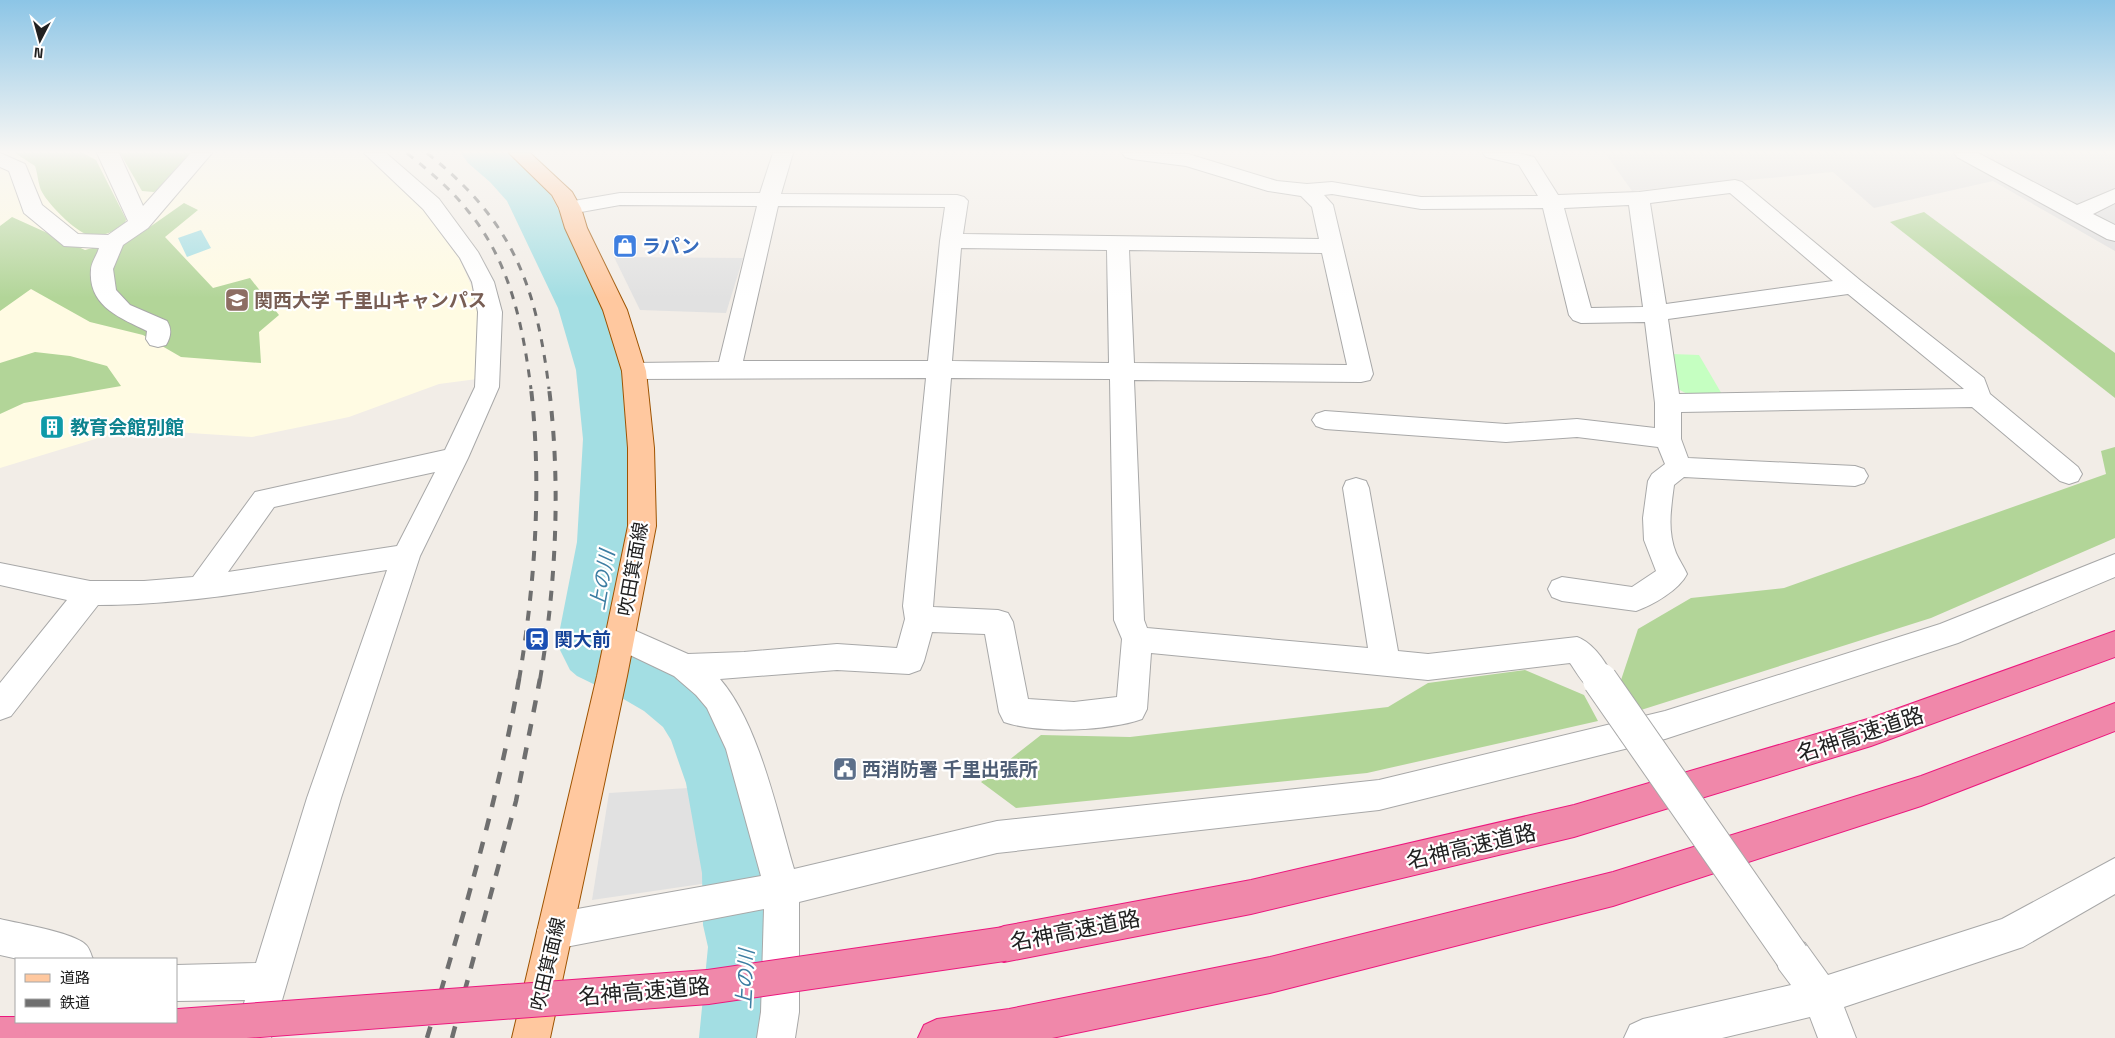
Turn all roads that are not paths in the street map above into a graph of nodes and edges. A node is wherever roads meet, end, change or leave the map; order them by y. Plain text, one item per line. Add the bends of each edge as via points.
1 (30, 201) edge
2 (130, 201) edge
3 (159, 201) edge
4 (428, 201) edge
5 (566, 201) edge
6 (606, 201) edge
7 (768, 201) edge
8 (957, 201) edge
9 (1319, 201) edge
10 (1412, 201) edge
11 (1564, 201) edge
12 (1639, 201) edge
13 (1753, 201) edge
14 (2055, 201) edge
15 (2103, 201) edge
16 (1552, 202) junction
17 (570, 208) junction
18 (2077, 213) junction
19 (140, 223) junction
20 (2115, 234) edge
21 (951, 241) junction
22 (113, 242) junction
23 (1118, 243) junction
24 (1331, 246) junction
25 (1854, 286) junction
26 (1654, 314) junction
27 (158, 339) dead end
28 (729, 370) junction
29 (634, 371) junction
30 (939, 371) junction
31 (1123, 371) junction
32 (1978, 398) junction
33 (1668, 402) junction
34 (1325, 420) dead end
35 (1668, 439) junction
36 (455, 458) junction
37 (1679, 467) junction
38 (2069, 474) dead end
39 (1855, 476) dead end
40 (1356, 488) dead end
41 (406, 556) junction
42 (2115, 565) edge
43 (0, 574) edge
44 (1579, 584) dead end
45 (201, 588) junction
46 (90, 592) junction
47 (920, 619) junction
48 (1137, 639) junction
49 (2115, 644) edge
50 (617, 653) junction
51 (1385, 664) junction
52 (685, 667) junction
53 (0, 706) edge
54 (2115, 717) edge
55 (2111, 884) edge
56 (771, 890) junction
57 (555, 931) junction
58 (0, 937) edge
59 (73, 958) edge
60 (268, 981) junction
61 (178, 983) edge
62 (1821, 996) junction
63 (0, 1036) edge
64 (252, 1038) edge
65 (531, 1038) edge
66 (776, 1038) edge
67 (937, 1038) edge
68 (1643, 1038) edge
69 (1837, 1038) edge

1 - 22 street via 32,208 72,241
2 - 19 street
3 - 19 street
4 - 36 street via 470,257 482,282 490,312 487,387
5 - 17 main road, 吹田箕面線
6 - 17 street
7 - 28 street
8 - 21 street
9 - 24 street
10 - 16 street
11 - 16 street
12 - 26 street
13 - 25 street
14 - 18 street
15 - 18 street
16 - 26 street via 1581,315
17 - 29 main road, 吹田箕面線 via 576,228 615,310
18 - 20 street
19 - 22 street
21 - 23 street
21 - 30 street
22 - 27 street via 102,269 105,292 122,310 159,327
23 - 24 street
23 - 31 street
24 - 31 street via 1361,374
25 - 26 street
25 - 32 street via 1975,384
26 - 33 street
28 - 29 street
28 - 30 street
29 - 50 main road, 吹田箕面線 via 641,448 642,526
30 - 31 street
30 - 47 street via 918,606
31 - 48 street via 1129,620
32 - 33 street
32 - 38 street
33 - 35 street
34 - 35 street via 1360,414 1506,433 1577,428
35 - 37 street
36 - 41 street
36 - 45 street via 265,499
37 - 39 street
37 - 44 street via 1661,481 1656,528 1662,558 1673,574 1636,599
40 - 51 street
41 - 45 street
41 - 60 street via 324,798
42 - 56 street via 1947,634 1665,725 1398,790 1369,796 997,836
43 - 46 street
45 - 46 street via 144,593
46 - 53 street
47 - 48 street via 998,622 1015,712 1074,716 1131,708
47 - 52 street via 909,661 837,658
48 - 51 street
49 - 63 highway, 名神高速道路, bridge via 1871,732 1574,821 1251,897 1004,944 708,987 42,1036
50 - 52 street
50 - 57 main road, 吹田箕面線
51 - 62 street, bridge via 1428,667 1577,650
52 - 56 street via 718,699 742,749
54 - 67 highway via 1922,791 1613,889 1270,975 1009,1028
55 - 62 street via 2010,934
56 - 57 street
56 - 66 street via 780,1012
57 - 65 main road, 吹田箕面線
58 - 59 street
60 - 61 street
60 - 64 street
62 - 68 street
62 - 69 street

